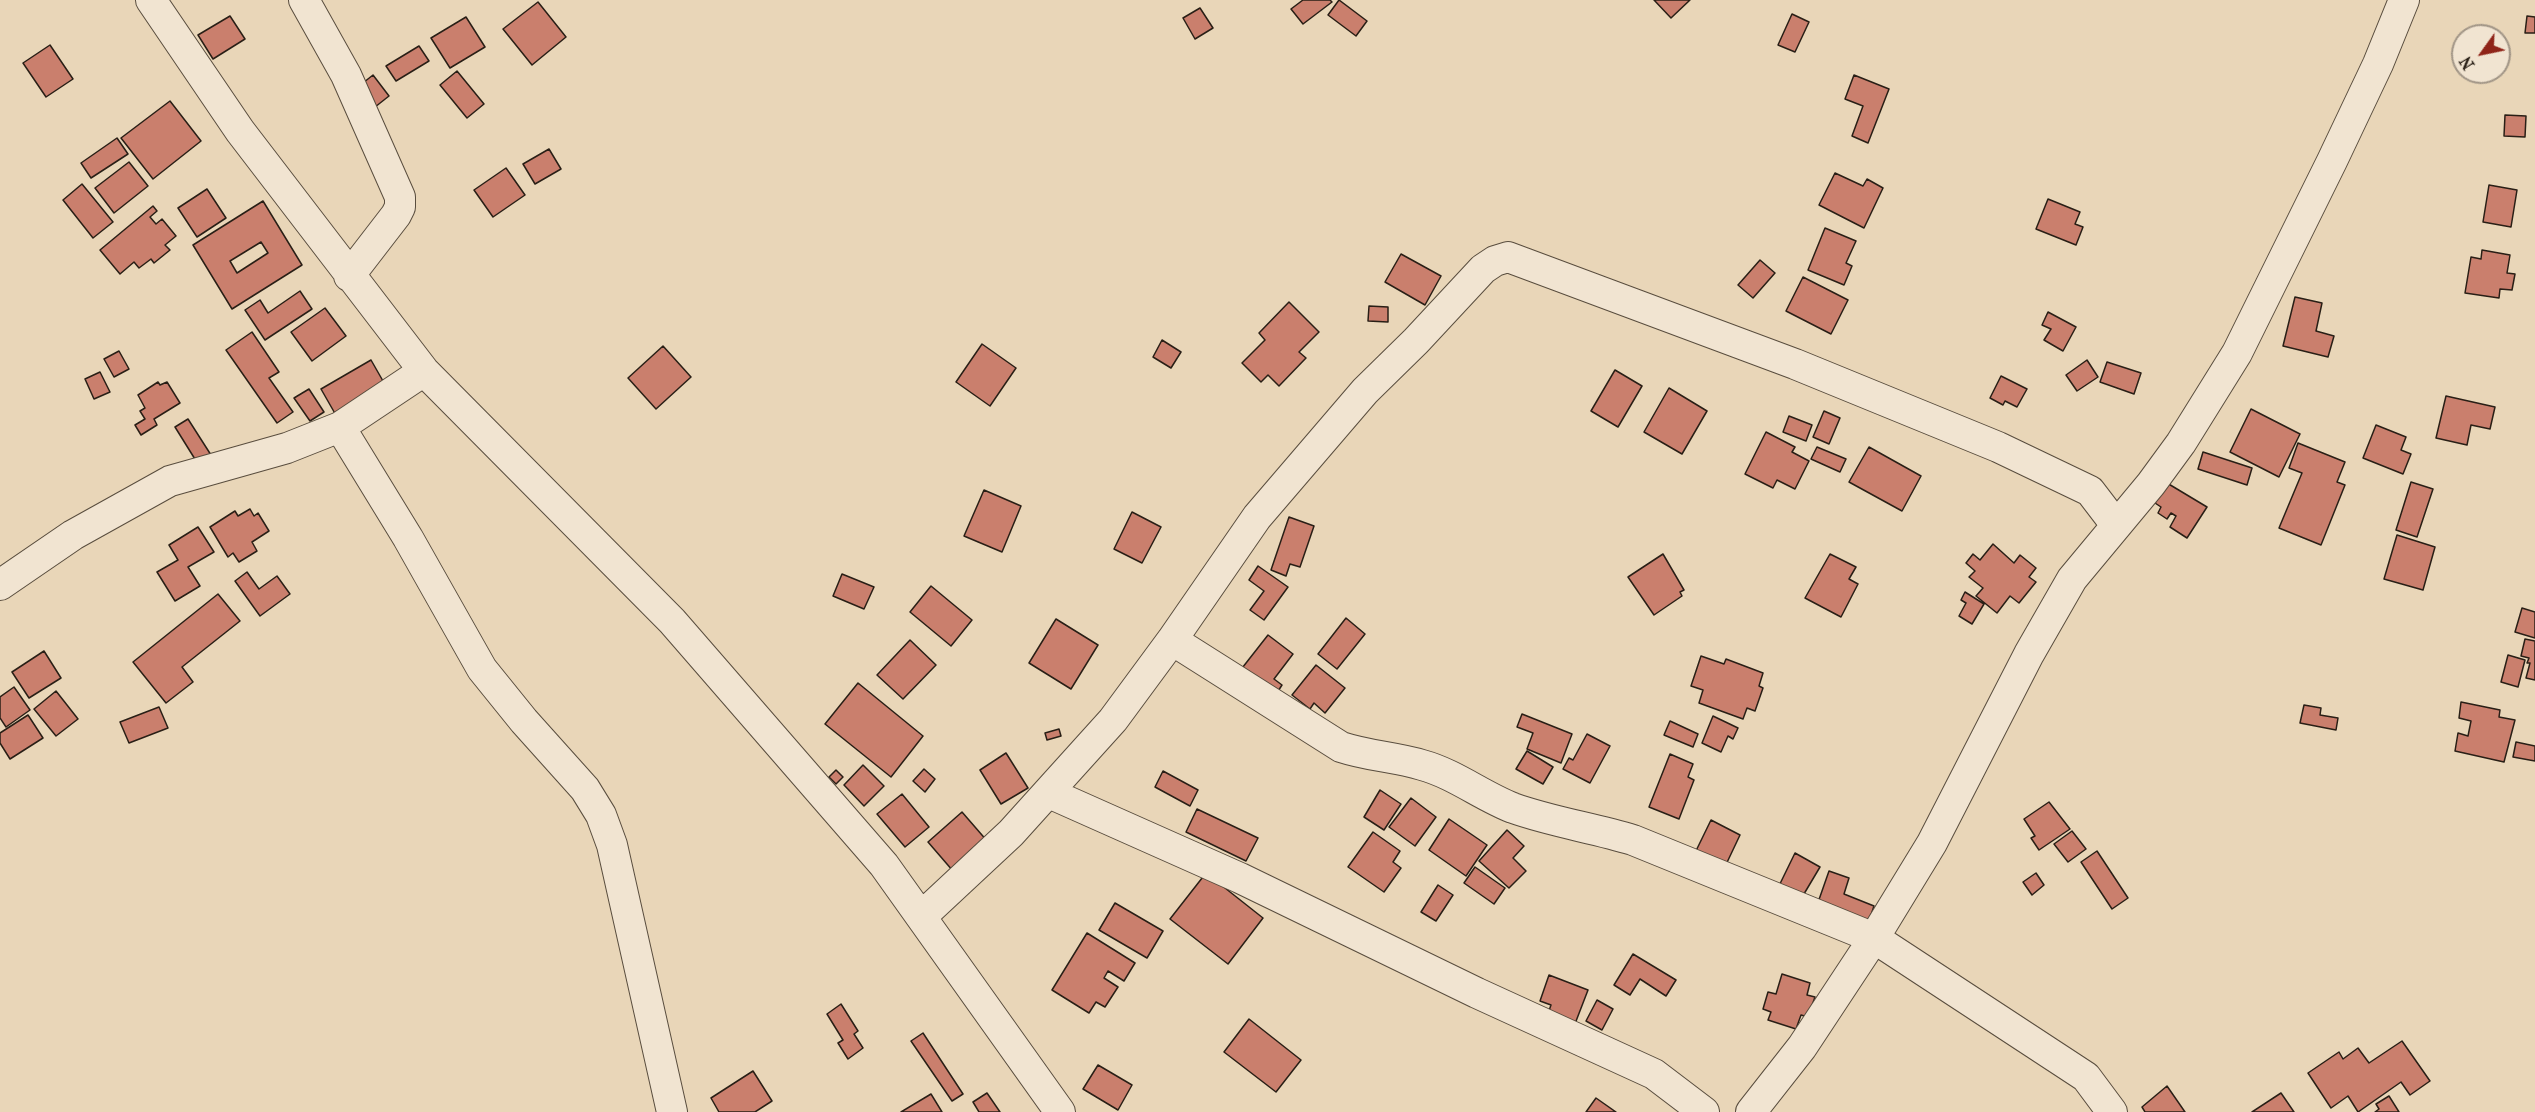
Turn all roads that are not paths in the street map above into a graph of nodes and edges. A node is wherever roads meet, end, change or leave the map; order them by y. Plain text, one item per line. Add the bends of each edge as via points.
1 (151, 0) edge
2 (304, 0) edge
3 (2404, 0) edge
4 (349, 276) junction
5 (424, 371) junction
6 (340, 427) junction
7 (2116, 525) junction
8 (0, 585) edge
9 (1172, 640) junction
10 (1050, 793) junction
11 (922, 916) junction
12 (1874, 938) junction
13 (672, 1112) edge
14 (1060, 1112) edge
15 (1704, 1112) edge
16 (1751, 1112) edge
17 (2112, 1112) edge

1 - 4 street via 240,131
2 - 4 street via 346,75 400,197 396,215
3 - 7 street via 2378,64 2237,353 2181,443
4 - 5 street
5 - 6 street
5 - 11 street via 672,621 884,865
6 - 8 street via 287,448 170,481 73,535
6 - 13 street via 414,547 482,669 585,789 601,815 612,845
7 - 9 street via 2090,490 1998,447 1795,364 1508,257 1484,269 1365,391 1257,517
7 - 12 street via 2072,579 2047,621 1932,843
9 - 10 street via 1113,720
9 - 12 street via 1341,747 1422,765 1510,807 1633,840
10 - 11 street
10 - 15 street via 1654,1074
11 - 14 street
12 - 16 street via 1802,1047
12 - 17 street via 2086,1077

